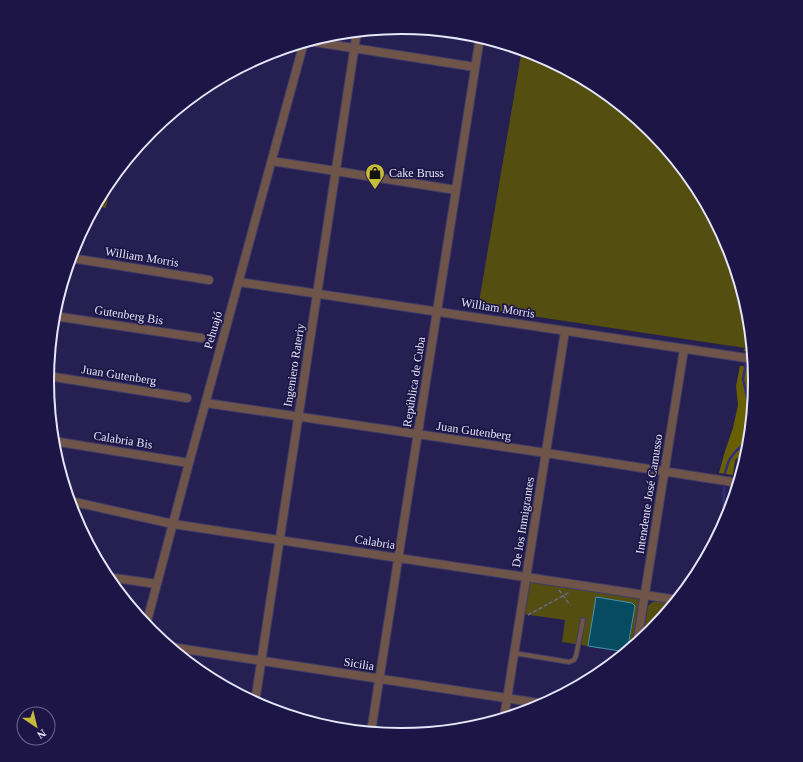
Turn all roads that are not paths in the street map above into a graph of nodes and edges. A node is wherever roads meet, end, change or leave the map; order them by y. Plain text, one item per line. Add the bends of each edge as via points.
1 (356, 37) edge
2 (324, 43) edge
3 (479, 43) edge
4 (355, 48) junction
5 (302, 49) edge
6 (476, 67) junction
7 (272, 161) junction
8 (336, 171) junction
9 (456, 190) junction
10 (77, 259) edge
11 (209, 280) dead end
12 (239, 282) junction
13 (317, 293) junction
14 (437, 311) junction
15 (60, 317) edge
16 (565, 331) junction
17 (201, 338) dead end
18 (684, 349) junction
19 (748, 358) edge
20 (54, 377) edge
21 (187, 398) dead end
22 (206, 403) junction
23 (298, 416) junction
24 (418, 434) junction
25 (60, 442) edge
26 (546, 453) junction
27 (189, 462) junction
28 (664, 472) junction
29 (733, 482) edge
30 (77, 502) edge
31 (173, 524) junction
32 (280, 540) junction
33 (398, 558) junction
34 (116, 577) edge
35 (526, 577) junction
36 (158, 584) junction
37 (645, 595) junction
38 (671, 599) edge
39 (148, 618) edge
40 (582, 620) dead end
41 (638, 634) edge
42 (181, 649) edge
43 (514, 653) junction
44 (261, 661) junction
45 (379, 679) junction
46 (256, 696) edge
47 (507, 698) junction
48 (534, 702) edge
49 (505, 712) edge
50 (371, 726) edge

1 - 4 street, Ingeniero Rateriy
2 - 4 street
3 - 6 street, República de Cuba
4 - 6 street
4 - 8 street, Ingeniero Rateriy
5 - 7 street, Pehuajó
6 - 9 street, República de Cuba
7 - 8 street
7 - 12 street, Pehuajó
8 - 9 street
8 - 13 street, Ingeniero Rateriy
9 - 14 street, República de Cuba
10 - 11 street, William Morris
12 - 13 street, William Morris
12 - 22 street, Pehuajó
13 - 14 street, William Morris
13 - 23 street, Ingeniero Rateriy
14 - 16 street, William Morris
14 - 24 street, República de Cuba
15 - 17 street, Gutenberg Bis
16 - 18 street, William Morris
16 - 26 street, De los Inmigrantes
18 - 19 street, William Morris
18 - 28 street, Intendente José Camusso
20 - 21 street, Juan Gutenberg
22 - 23 street, Juan Gutenberg
22 - 27 street, Pehuajó
23 - 24 street, Juan Gutenberg
23 - 32 street, Ingeniero Rateriy
24 - 26 street, Juan Gutenberg
24 - 33 street, República de Cuba
25 - 27 street, Calabria Bis
26 - 28 street, Juan Gutenberg
26 - 35 street, De los Inmigrantes
27 - 31 street, Pehuajó
28 - 29 street, Juan Gutenberg
28 - 37 street, Intendente José Camusso
30 - 31 street, Calabria
31 - 32 street, Calabria
31 - 36 street, Pehuajó
32 - 33 street, Calabria
32 - 44 street, Ingeniero Rateriy
33 - 35 street, Calabria
33 - 45 street, República de Cuba
34 - 36 street
35 - 37 street, Calabria
35 - 43 street, De los Inmigrantes
36 - 39 street, Pehuajó
37 - 38 street, Calabria
37 - 41 street, Intendente José Camusso
40 - 43 lane via 576,656 570,662
42 - 44 street, Sicilia
43 - 47 street, De los Inmigrantes
44 - 45 street, Sicilia
44 - 46 street, Ingeniero Rateriy
45 - 47 street, Sicilia
45 - 50 street, República de Cuba
47 - 48 street, Sicilia
47 - 49 street, De los Inmigrantes

